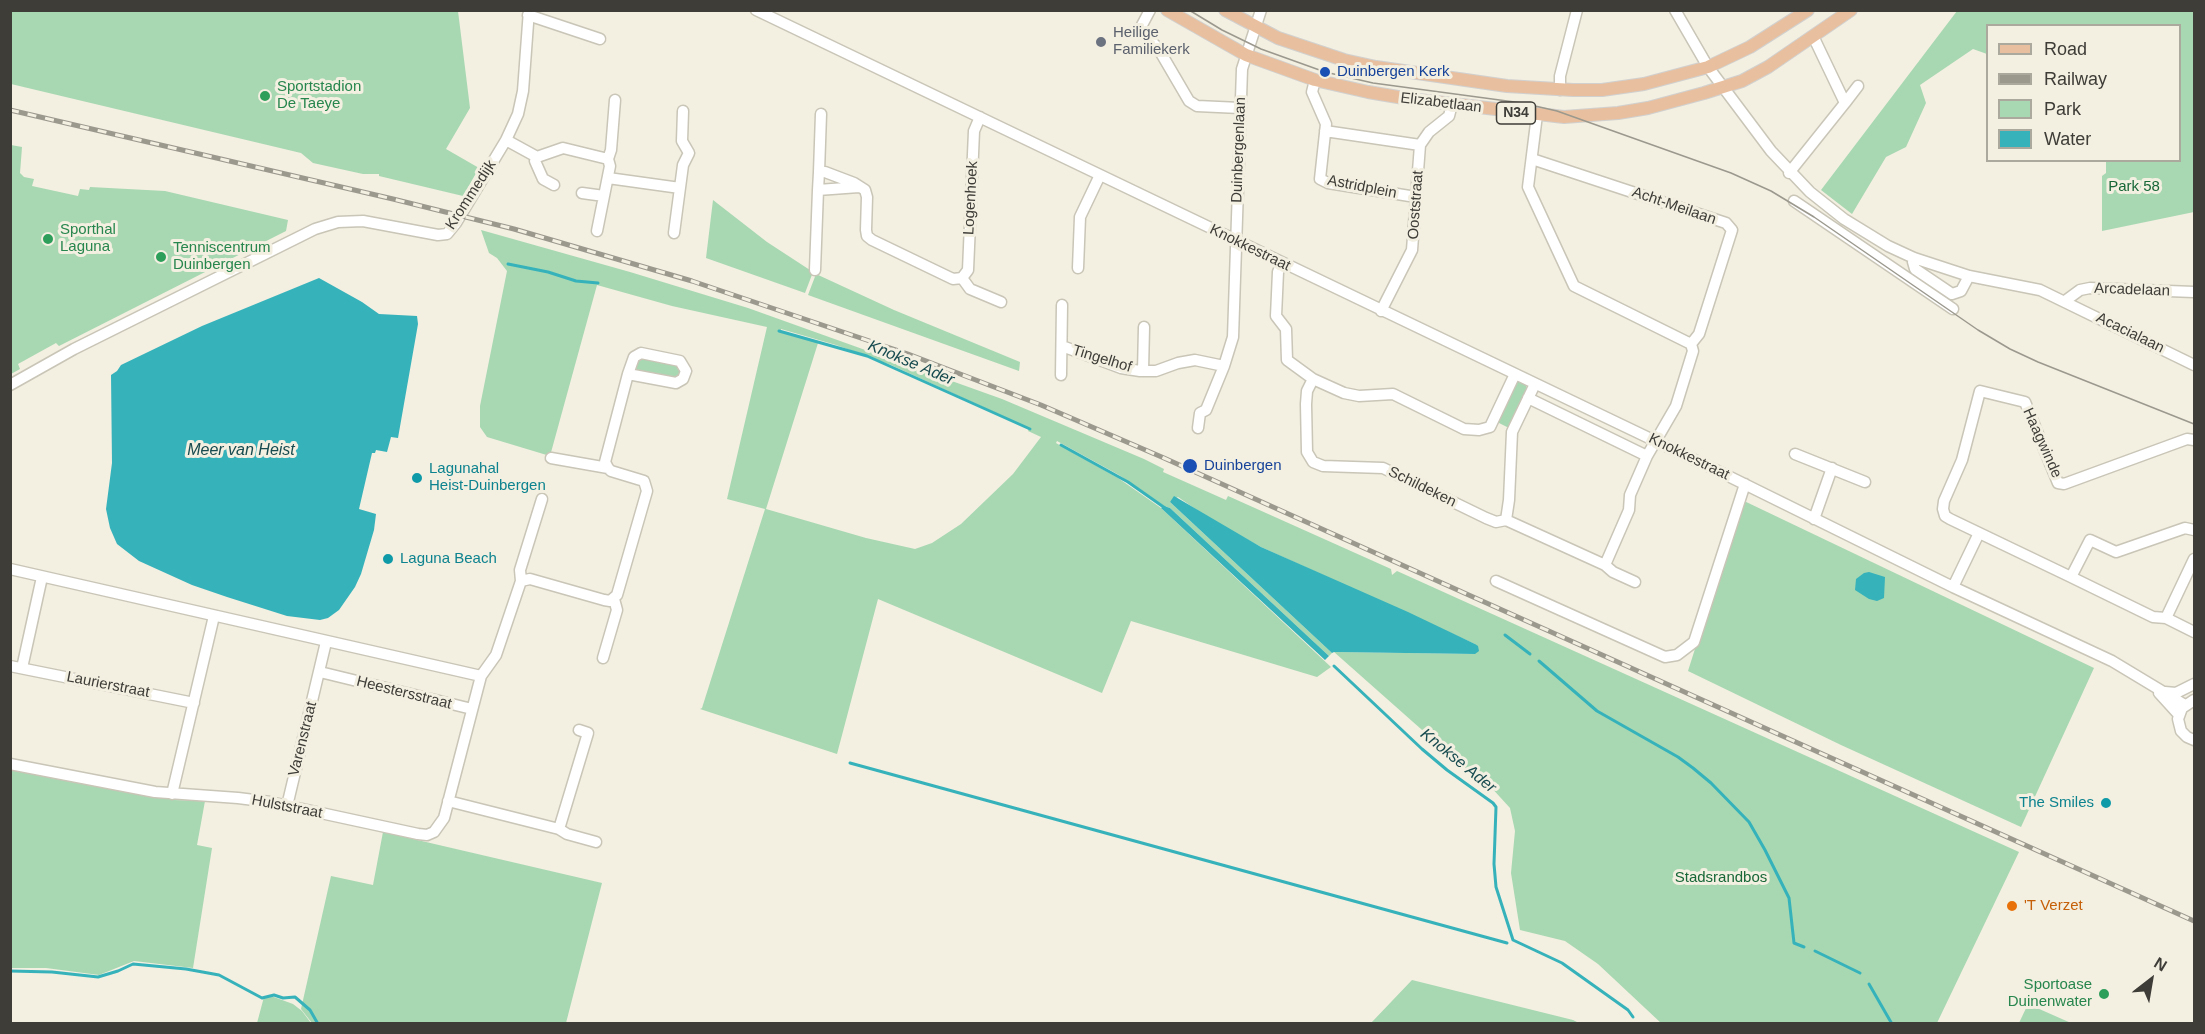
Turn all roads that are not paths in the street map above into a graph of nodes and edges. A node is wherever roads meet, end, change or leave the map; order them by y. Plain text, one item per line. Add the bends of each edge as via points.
1 (756, 10) edge
2 (1150, 10) edge
3 (1167, 10) edge
4 (1225, 10) edge
5 (1261, 10) edge
6 (1577, 10) edge
7 (1675, 10) edge
8 (1851, 10) edge
9 (1808, 11) edge
10 (528, 13) edge
11 (1254, 27) junction
12 (1813, 36) junction
13 (600, 39) dead end
14 (1246, 55) junction
15 (1708, 67) junction
16 (1315, 80) junction
17 (1858, 86) dead end
18 (1723, 88) junction
19 (1560, 90) junction
20 (615, 100) dead end
21 (1845, 103) junction
22 (1452, 104) junction
23 (1240, 108) junction
24 (683, 111) dead end
25 (821, 114) dead end
26 (1537, 115) junction
27 (980, 117) junction
28 (1325, 132) junction
29 (506, 140) junction
30 (1420, 145) junction
31 (537, 157) junction
32 (608, 159) junction
33 (1532, 159) junction
34 (819, 172) junction
35 (1789, 173) junction
36 (1100, 175) junction
37 (608, 178) junction
38 (554, 185) dead end
39 (859, 187) junction
40 (680, 188) junction
41 (818, 190) junction
42 (582, 193) dead end
43 (604, 196) junction
44 (1416, 197) junction
45 (1794, 201) dead end
46 (1822, 202) junction
47 (1815, 216) junction
48 (597, 231) dead end
49 (674, 233) dead end
50 (1237, 242) junction
51 (1914, 258) junction
52 (1282, 263) junction
53 (1078, 268) dead end
54 (815, 270) dead end
55 (1968, 276) junction
56 (962, 278) junction
57 (2194, 292) edge
58 (2065, 301) junction
59 (1001, 302) dead end
60 (1062, 305) dead end
61 (1953, 309) dead end
62 (1381, 311) junction
63 (1144, 327) dead end
64 (1691, 344) junction
65 (1062, 346) junction
66 (2194, 364) edge
67 (1224, 366) junction
68 (1143, 371) junction
69 (628, 374) junction
70 (1515, 374) junction
71 (1061, 375) dead end
72 (1313, 380) junction
73 (1535, 384) junction
74 (10, 385) edge
75 (1528, 398) junction
76 (1490, 427) junction
77 (1198, 428) dead end
78 (1512, 432) junction
79 (2194, 440) edge
80 (1655, 441) junction
81 (1796, 454) dead end
82 (1647, 456) junction
83 (551, 458) dead end
84 (608, 468) junction
85 (1832, 468) junction
86 (1866, 482) dead end
87 (1745, 484) junction
88 (542, 499) dead end
89 (1814, 519) junction
90 (1506, 520) junction
91 (2194, 530) edge
92 (1979, 533) junction
93 (2194, 559) edge
94 (1605, 565) junction
95 (10, 569) edge
96 (42, 577) junction
97 (2071, 577) junction
98 (1496, 580) dead end
99 (521, 581) junction
100 (1635, 582) dead end
101 (1953, 587) junction
102 (614, 599) junction
103 (214, 616) junction
104 (2166, 618) junction
105 (2194, 632) edge
106 (327, 642) junction
107 (603, 658) dead end
108 (10, 666) edge
109 (22, 668) junction
110 (320, 672) junction
111 (481, 676) junction
112 (2194, 685) edge
113 (2155, 688) junction
114 (194, 703) junction
115 (2186, 707) edge
116 (472, 709) junction
117 (579, 730) dead end
118 (2193, 742) edge
119 (10, 764) edge
120 (172, 794) junction
121 (448, 801) junction
122 (287, 806) junction
123 (559, 829) junction
124 (596, 842) dead end

1 - 27 street, Knokkestraat
2 - 23 street via 1141,27 1189,101 1197,106
3 - 14 main road, Elizabetlaan / N34
4 - 11 main road, Elizabetlaan / N34
5 - 11 street, Duinbergenlaan
6 - 19 street
7 - 15 street
8 - 12 main road, Elizabetlaan / N34
9 - 15 main road, Elizabetlaan / N34 via 1750,47
10 - 13 street
10 - 29 street, Krommedijk via 522,97
11 - 14 street, Duinbergenlaan
11 - 19 main road, Elizabetlaan / N34 via 1309,49 1376,67
12 - 18 main road, Elizabetlaan / N34 via 1759,73
12 - 21 street
14 - 16 main road, Elizabetlaan / N34
14 - 23 street, Duinbergenlaan
15 - 18 street
15 - 19 main road, Elizabetlaan / N34 via 1625,87
16 - 22 main road, Elizabetlaan / N34
16 - 28 street, Astridplein via 1312,92 1326,124
17 - 21 street
18 - 26 main road, Elizabetlaan / N34 via 1618,113
18 - 35 street
20 - 32 street
21 - 35 street
22 - 26 main road, Elizabetlaan / N34
22 - 30 street via 1449,116
23 - 50 street, Duinbergenlaan
24 - 40 street via 682,141 694,154 683,165
25 - 34 street
26 - 33 street
27 - 36 street, Knokkestraat
27 - 56 street, Logenhoek via 974,131 968,270
28 - 30 street
28 - 44 street, Astridplein via 1322,182
29 - 31 street
29 - 74 street, Krommedijk via 447,234 363,221 338,222 315,229
30 - 44 street, Ooststraat
31 - 32 street via 563,148
31 - 38 street via 543,179
32 - 37 street
33 - 64 street via 1528,187 1574,286
33 - 64 street, Acht-Meilaan via 1730,226 1732,234 1699,334
34 - 39 street
34 - 41 street
35 - 46 street
36 - 50 street, Knokkestraat
36 - 53 street via 1080,217
37 - 40 street
37 - 43 street
39 - 41 street
39 - 56 street via 867,197 867,236 953,279
40 - 49 street
41 - 54 street
42 - 43 street
43 - 48 street
44 - 62 street, Ooststraat via 1412,249
45 - 47 street
46 - 47 street
46 - 51 street via 1869,235
47 - 61 street
50 - 52 street, Knokkestraat
50 - 67 street, Duinbergenlaan via 1233,337
51 - 55 street
51 - 55 street via 1915,269 1952,294 1961,291
52 - 62 street, Knokkestraat
52 - 72 street via 1276,316 1286,329 1287,360
55 - 58 street via 2040,290
56 - 59 street via 970,289
57 - 58 street, Arcadelaan via 2090,288
58 - 66 street, Acacialaan
60 - 65 street, Tingelhof
62 - 70 street, Knokkestraat
63 - 68 street, Tingelhof
64 - 80 street, Acht-Meilaan via 1693,351 1677,406
65 - 68 street, Tingelhof via 1121,368
65 - 71 street, Tingelhof
67 - 68 street, Tingelhof via 1195,360
67 - 77 street, Duinbergenlaan via 1206,410 1200,412
69 - 69 street via 634,357 641,353 680,361 686,371 676,383
69 - 84 street via 606,456
70 - 73 street, Knokkestraat
70 - 76 street
72 - 76 street via 1359,396 1393,394 1464,429
72 - 90 street, Schildeken via 1306,404 1307,452 1313,462 1323,466 1383,468 1486,518
73 - 75 street
73 - 80 street, Knokkestraat
75 - 78 street
75 - 82 street, Knokkestraat
76 - 78 street
78 - 90 street
79 - 92 street, Haagwinde via 2187,439 2058,483 2025,402 1980,391 1962,460 1943,509 1945,516
80 - 82 street
80 - 87 street, Knokkestraat
81 - 85 street
82 - 94 street
83 - 84 street
84 - 102 street via 644,481 646,491
85 - 86 street
85 - 89 street
87 - 89 street, Knokkestraat
87 - 98 street, Knokkestraat via 1694,642 1677,655 1665,657
88 - 99 street, Heestersstraat via 520,570
89 - 101 street, Knokkestraat
90 - 94 street, Schildeken
91 - 97 street via 2185,528 2115,552 2090,540
92 - 97 street, Haagwinde
92 - 101 street
93 - 104 street
94 - 100 street, Schildeken
95 - 96 street
96 - 103 street
96 - 109 street
97 - 104 street, Haagwinde via 2153,617
99 - 102 street via 530,579 604,600
99 - 111 street, Heestersstraat via 496,655
101 - 113 street, Knokkestraat via 2119,664
102 - 107 street via 617,610
103 - 106 street
103 - 114 street
104 - 105 street, Haagwinde
106 - 110 street
106 - 111 street
108 - 109 street, Laurierstraat
109 - 114 street, Laurierstraat
110 - 116 street, Heestersstraat
110 - 122 street, Varenstraat
111 - 116 street, Heestersstraat
112 - 113 street via 2176,693
113 - 115 street, Knokkestraat
114 - 120 street
115 - 118 street, Knokkestraat via 2180,727
116 - 121 street, Hulststraat
117 - 123 street via 588,733
119 - 120 street, Hulststraat
120 - 122 street, Hulststraat
121 - 122 street, Hulststraat via 439,827 427,835
121 - 123 street
123 - 124 street

